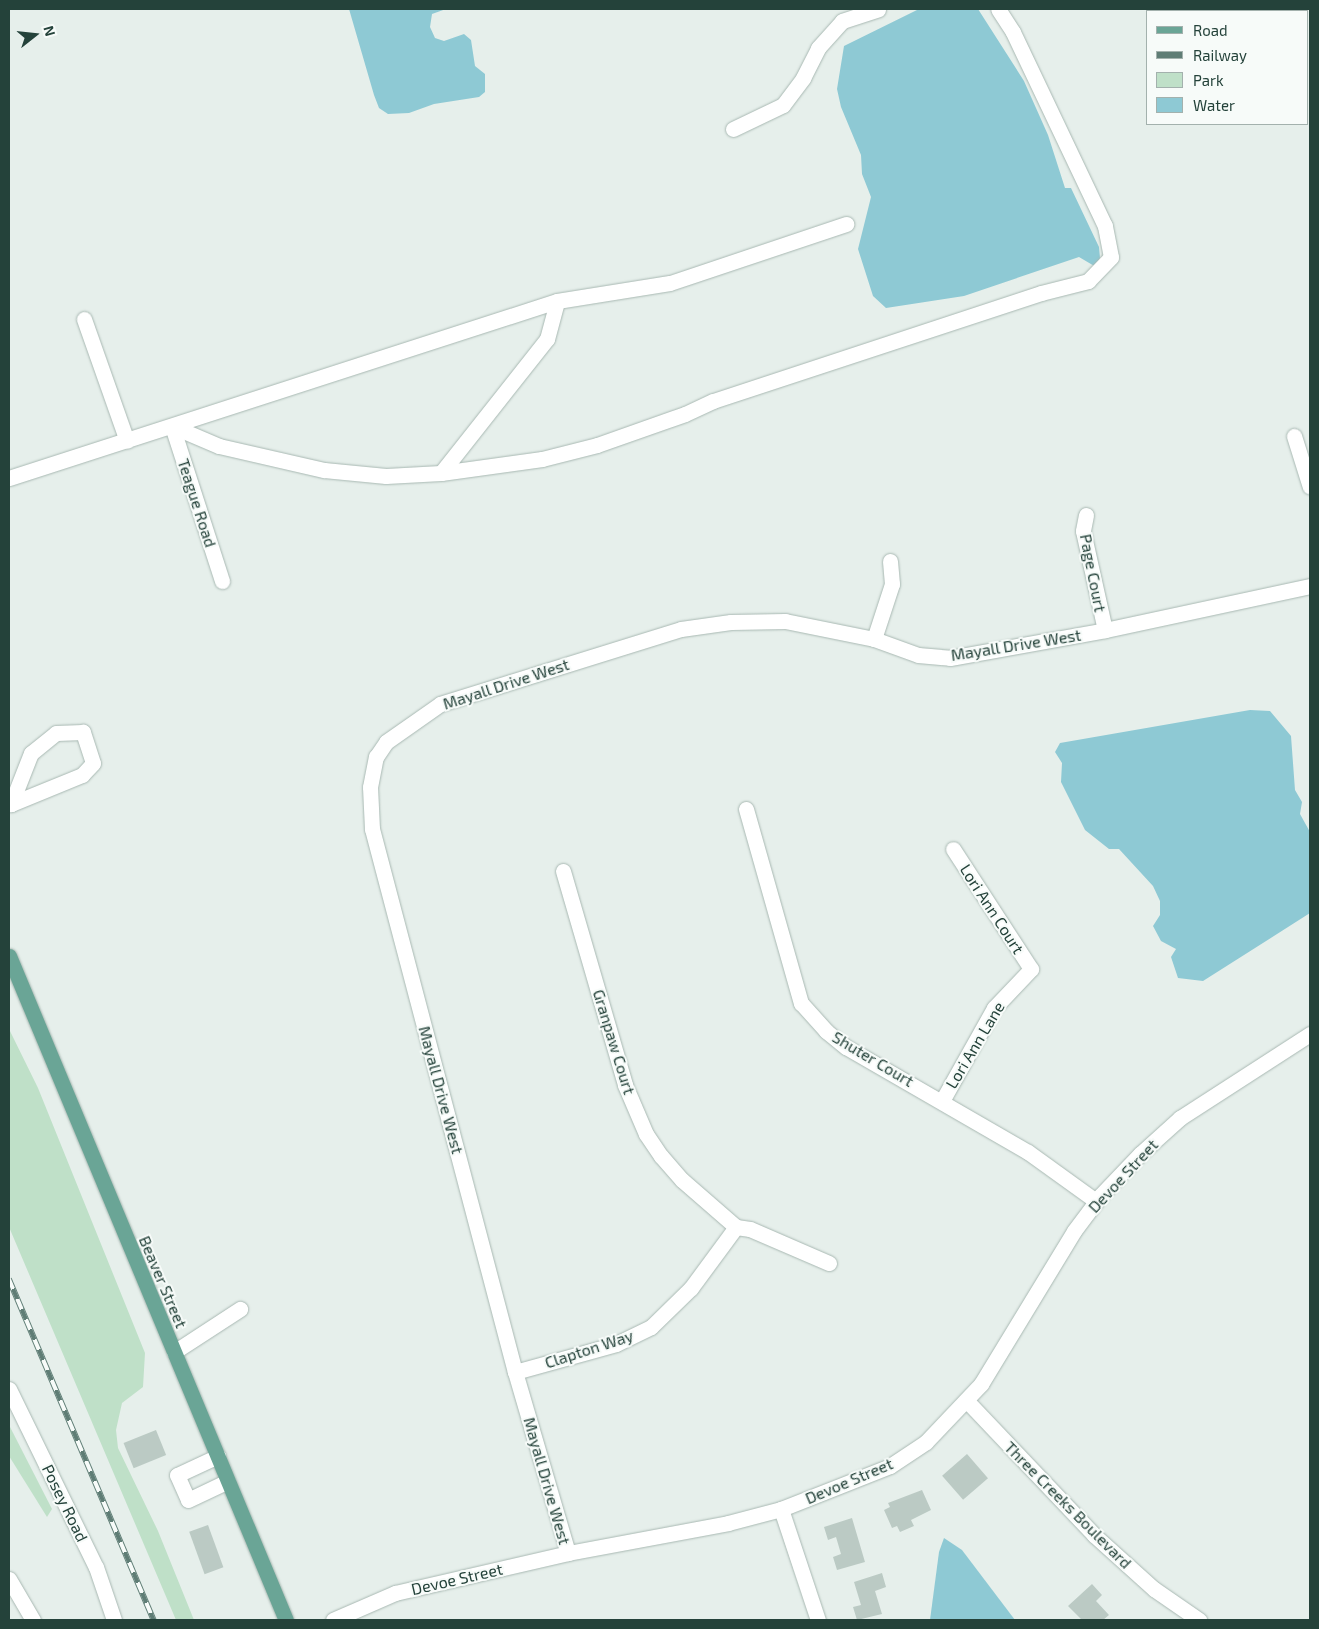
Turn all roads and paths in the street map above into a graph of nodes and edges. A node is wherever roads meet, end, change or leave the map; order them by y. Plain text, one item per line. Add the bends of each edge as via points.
1 (878, 9) edge
2 (998, 9) edge
3 (734, 129) dead end
4 (846, 224) dead end
5 (557, 301) junction
6 (84, 318) dead end
7 (172, 426) junction
8 (1294, 436) dead end
9 (127, 441) junction
10 (441, 473) junction
11 (9, 478) edge
12 (1310, 487) edge
13 (1086, 515) dead end
14 (890, 561) dead end
15 (222, 581) dead end
16 (1310, 586) edge
17 (1105, 630) junction
18 (874, 639) junction
19 (10, 804) edge
20 (746, 808) dead end
21 (953, 849) dead end
22 (563, 871) dead end
23 (9, 956) edge
24 (1031, 969) joint
25 (1310, 1034) edge
26 (942, 1101) junction
27 (1096, 1201) junction
28 (736, 1227) junction
29 (829, 1264) dead end
30 (240, 1309) dead end
31 (174, 1352) junction
32 (516, 1372) junction
33 (9, 1389) edge
34 (966, 1401) junction
35 (218, 1456) junction
36 (228, 1481) junction
37 (781, 1509) junction
38 (568, 1553) junction
39 (9, 1579) edge
40 (32, 1620) edge
41 (114, 1620) edge
42 (286, 1620) edge
43 (332, 1620) edge
44 (818, 1620) edge
45 (1199, 1620) edge

1 - 3 street via 842,21 818,48 803,78 783,105
2 - 10 street via 1013,32 1105,226 1111,257 1088,281 1041,293 713,401 597,445 542,459
4 - 5 street via 670,283
5 - 7 street
5 - 10 street via 547,339
6 - 9 street
7 - 9 street
7 - 10 street via 219,446 324,470 386,476
7 - 15 street, Teague Road
8 - 12 street
9 - 11 street
13 - 17 street, Page Court via 1084,531
14 - 18 street via 892,584
16 - 17 street, Mayall Drive West
17 - 18 street, Mayall Drive West via 950,658 918,655
18 - 32 street, Mayall Drive West via 785,621 731,622 680,629 440,704 386,742 376,757 370,787 372,829
19 - 19 street via 82,774 93,763 83,732 56,733 31,753
20 - 26 street, Shuter Court via 801,1003 826,1031 846,1046
21 - 24 street, Lori Ann Court
22 - 28 street, Granpaw Court via 624,1085 646,1134 682,1180
23 - 31 main road, Beaver Street
24 - 26 street, Lori Ann Lane via 994,1008
25 - 27 street, Devoe Street via 1180,1118 1140,1154
26 - 27 street, Shuter Court via 1028,1152
27 - 34 street, Devoe Street via 1074,1231 981,1384
28 - 29 street, Granpaw Court via 750,1229
28 - 32 street, Clapton Way via 691,1288 651,1327 616,1344
30 - 31 street
31 - 35 main road, Beaver Street
32 - 38 street, Mayall Drive West
33 - 41 street, Posey Road via 96,1567
34 - 37 street, Devoe Street via 926,1442 890,1466
34 - 45 street, Three Creeks Boulevard via 1094,1535 1154,1589
35 - 36 main road, Beaver Street
35 - 36 street via 177,1475 188,1500
36 - 42 main road, Beaver Street
37 - 38 street, Devoe Street via 683,1533
37 - 44 street
38 - 43 street, Devoe Street via 395,1593
39 - 40 street

